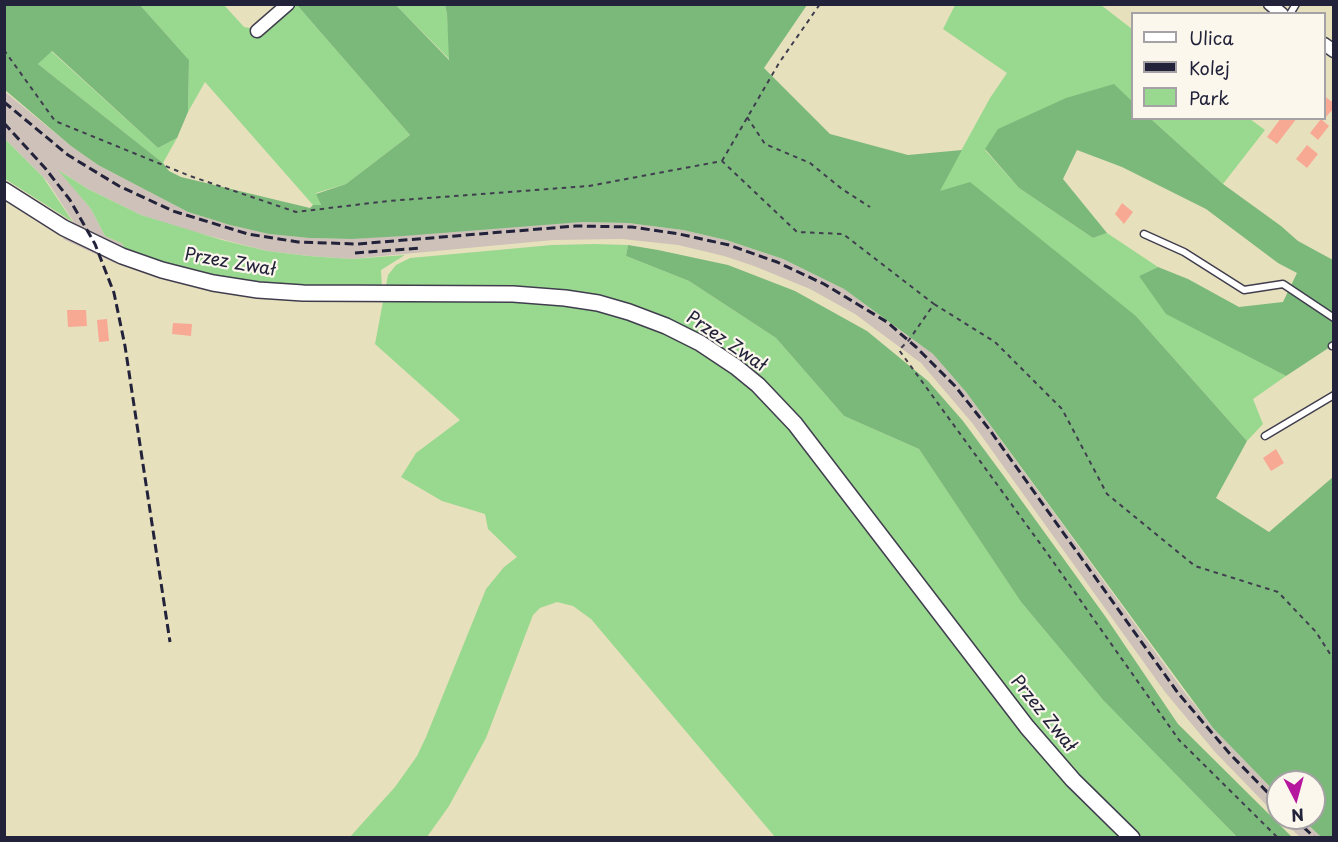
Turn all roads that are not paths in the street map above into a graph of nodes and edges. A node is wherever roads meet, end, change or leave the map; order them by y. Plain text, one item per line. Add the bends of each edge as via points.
1 (288, 4) edge
2 (257, 31) dead end
3 (4, 190) edge
4 (1144, 234) dead end
5 (1334, 318) edge
6 (1334, 395) edge
7 (1265, 436) dead end
8 (1132, 837) edge

1 - 2 street
3 - 8 street, Przez Zwał via 64,228 122,256 207,282 292,292 565,298 629,312 700,343 758,385 795,424 1027,727 1073,780
4 - 5 lane via 1184,252 1244,290 1282,285
6 - 7 lane

